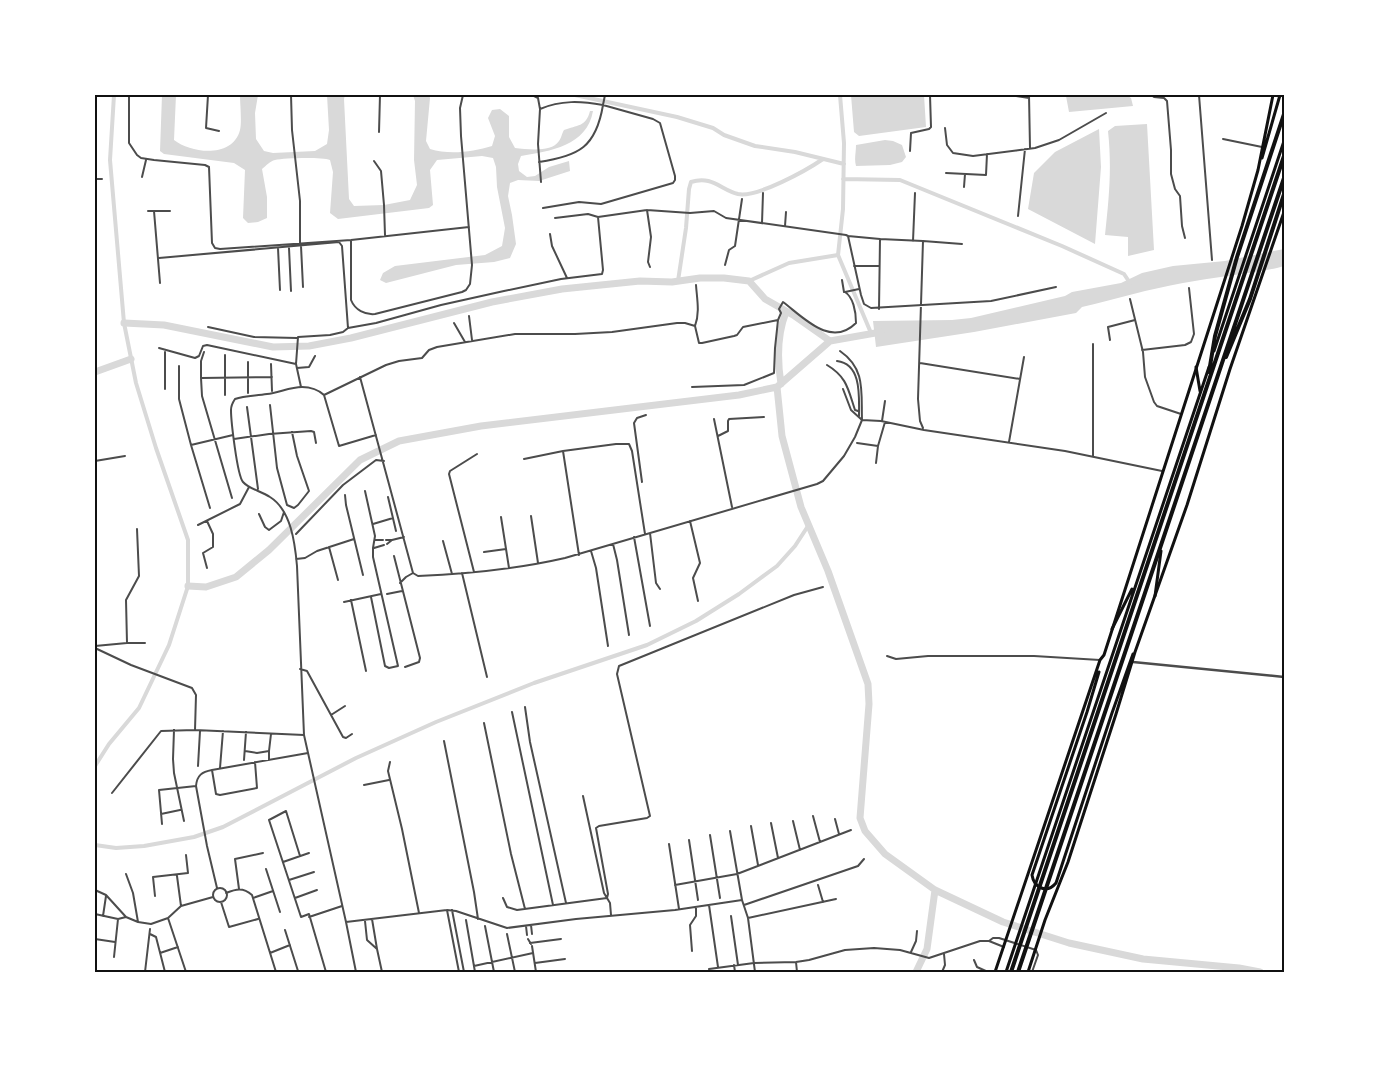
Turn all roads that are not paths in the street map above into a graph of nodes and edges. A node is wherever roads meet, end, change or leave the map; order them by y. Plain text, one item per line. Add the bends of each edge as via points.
1 (130, 95) edge
2 (208, 95) edge
3 (291, 95) edge
4 (380, 95) edge
5 (463, 95) edge
6 (532, 95) edge
7 (605, 95) edge
8 (930, 95) edge
9 (1150, 95) edge
10 (1198, 95) edge
11 (1272, 95) edge
12 (1280, 95) edge
13 (1016, 96) edge
14 (1029, 96) edge
15 (603, 103) junction
16 (540, 108) junction
17 (1106, 113) dead end
18 (1284, 114) edge
19 (945, 128) dead end
20 (219, 131) dead end
21 (379, 132) dead end
22 (1223, 139) dead end
23 (1284, 141) edge
24 (1262, 147) junction
25 (1025, 149) junction
26 (1030, 149) junction
27 (910, 151) dead end
28 (987, 154) junction
29 (1284, 156) edge
30 (146, 159) junction
31 (374, 161) dead end
32 (539, 162) junction
33 (1258, 170) junction
34 (946, 173) dead end
35 (965, 174) junction
36 (142, 177) dead end
37 (95, 179) edge
38 (102, 179) dead end
39 (1284, 180) edge
40 (541, 182) dead end
41 (964, 187) dead end
42 (763, 193) dead end
43 (915, 193) dead end
44 (1284, 194) edge
45 (742, 199) dead end
46 (543, 208) dead end
47 (647, 210) junction
48 (148, 211) dead end
49 (154, 211) junction
50 (170, 211) dead end
51 (786, 212) dead end
52 (1284, 212) edge
53 (1018, 216) dead end
54 (598, 217) junction
55 (555, 218) dead end
56 (738, 220) junction
57 (762, 223) junction
58 (785, 226) junction
59 (469, 228) junction
60 (550, 234) dead end
61 (385, 235) junction
62 (847, 236) junction
63 (1185, 238) dead end
64 (880, 239) junction
65 (351, 240) junction
66 (913, 241) junction
67 (923, 241) junction
68 (962, 244) dead end
69 (300, 245) junction
70 (289, 247) junction
71 (278, 248) junction
72 (159, 258) junction
73 (1212, 260) dead end
74 (725, 265) dead end
75 (854, 266) junction
76 (879, 266) junction
77 (650, 267) dead end
78 (567, 278) junction
79 (842, 280) dead end
80 (160, 283) dead end
81 (696, 285) dead end
82 (302, 286) dead end
83 (1056, 287) dead end
84 (1189, 288) dead end
85 (859, 289) junction
86 (280, 290) dead end
87 (290, 290) dead end
88 (844, 292) junction
89 (1130, 299) dead end
90 (921, 306) junction
91 (879, 309) junction
92 (469, 316) dead end
93 (778, 320) junction
94 (1135, 320) junction
95 (454, 323) dead end
96 (695, 326) junction
97 (208, 327) dead end
98 (348, 328) junction
99 (297, 340) junction
100 (472, 340) junction
101 (1110, 340) dead end
102 (465, 342) junction
103 (1093, 344) dead end
104 (159, 348) dead end
105 (1142, 350) junction
106 (165, 351) junction
107 (840, 351) dead end
108 (204, 352) dead end
109 (224, 356) dead end
110 (315, 356) dead end
111 (1024, 357) dead end
112 (837, 361) dead end
113 (248, 362) dead end
114 (920, 363) junction
115 (271, 364) dead end
116 (296, 364) junction
117 (827, 365) dead end
118 (179, 366) dead end
119 (1196, 367) junction
120 (297, 368) junction
121 (272, 377) junction
122 (201, 378) junction
123 (224, 378) junction
124 (248, 378) junction
125 (360, 378) junction
126 (1020, 379) junction
127 (1208, 379) junction
128 (1216, 382) junction
129 (302, 387) junction
130 (692, 387) dead end
131 (843, 389) dead end
132 (164, 390) dead end
133 (272, 391) dead end
134 (1200, 392) junction
135 (248, 393) dead end
136 (225, 395) dead end
137 (324, 396) junction
138 (885, 401) dead end
139 (270, 405) dead end
140 (248, 407) dead end
141 (859, 412) junction
142 (1181, 414) junction
143 (646, 415) dead end
144 (859, 416) junction
145 (764, 417) dead end
146 (714, 419) dead end
147 (862, 420) junction
148 (883, 422) junction
149 (924, 430) junction
150 (292, 432) junction
151 (272, 434) junction
152 (233, 435) junction
153 (376, 436) junction
154 (718, 436) junction
155 (251, 437) junction
156 (234, 439) junction
157 (215, 440) junction
158 (1010, 442) junction
159 (316, 443) dead end
160 (857, 443) dead end
161 (191, 445) junction
162 (878, 446) junction
163 (563, 451) junction
164 (477, 454) dead end
165 (125, 456) dead end
166 (1093, 456) junction
167 (524, 459) dead end
168 (95, 461) edge
169 (383, 461) junction
170 (876, 463) dead end
171 (1162, 471) junction
172 (642, 482) dead end
173 (250, 487) junction
174 (258, 490) junction
175 (365, 490) dead end
176 (346, 495) dead end
177 (388, 497) dead end
178 (232, 498) dead end
179 (210, 508) dead end
180 (732, 508) junction
181 (284, 512) junction
182 (259, 514) dead end
183 (531, 516) dead end
184 (501, 517) dead end
185 (392, 518) junction
186 (207, 520) junction
187 (690, 521) junction
188 (373, 524) junction
189 (198, 525) dead end
190 (138, 529) dead end
191 (396, 530) dead end
192 (650, 533) junction
193 (296, 534) dead end
194 (645, 534) junction
195 (404, 537) junction
196 (634, 537) junction
197 (354, 539) junction
198 (375, 540) junction
199 (392, 540) junction
200 (443, 541) dead end
201 (387, 544) dead end
202 (613, 544) junction
203 (384, 545) dead end
204 (329, 547) junction
205 (373, 548) junction
206 (506, 549) junction
207 (591, 551) junction
208 (1161, 551) junction
209 (484, 552) dead end
210 (579, 555) junction
211 (394, 556) dead end
212 (296, 559) junction
213 (538, 564) junction
214 (207, 568) dead end
215 (509, 568) junction
216 (474, 572) junction
217 (413, 573) junction
218 (462, 573) junction
219 (452, 574) junction
220 (363, 575) dead end
221 (1138, 579) junction
222 (338, 580) dead end
223 (400, 583) junction
224 (823, 587) dead end
225 (660, 589) dead end
226 (403, 591) junction
227 (381, 594) junction
228 (387, 594) dead end
229 (371, 596) junction
230 (1155, 596) junction
231 (351, 600) junction
232 (698, 601) dead end
233 (344, 602) dead end
234 (650, 626) dead end
235 (1112, 629) junction
236 (629, 635) dead end
237 (127, 643) junction
238 (145, 643) dead end
239 (608, 646) dead end
240 (95, 647) edge
241 (1135, 652) junction
242 (1104, 655) junction
243 (887, 656) dead end
244 (1100, 660) junction
245 (1133, 662) junction
246 (405, 667) dead end
247 (300, 669) junction
248 (366, 671) dead end
249 (486, 677) dead end
250 (1284, 677) edge
251 (345, 706) dead end
252 (525, 707) dead end
253 (512, 712) dead end
254 (331, 715) junction
255 (484, 723) dead end
256 (174, 730) junction
257 (195, 730) junction
258 (200, 730) junction
259 (223, 731) junction
260 (246, 732) junction
261 (271, 734) junction
262 (352, 734) dead end
263 (304, 736) junction
264 (444, 741) dead end
265 (245, 751) junction
266 (268, 752) junction
267 (309, 753) junction
268 (244, 760) dead end
269 (270, 760) junction
270 (255, 762) junction
271 (390, 762) dead end
272 (198, 766) dead end
273 (220, 768) junction
274 (212, 770) junction
275 (390, 780) junction
276 (364, 785) dead end
277 (196, 786) junction
278 (176, 788) junction
279 (112, 793) dead end
280 (583, 796) dead end
281 (182, 810) junction
282 (161, 814) junction
283 (813, 816) dead end
284 (792, 820) dead end
285 (835, 820) dead end
286 (184, 821) dead end
287 (771, 823) dead end
288 (162, 824) dead end
289 (751, 826) dead end
290 (851, 830) dead end
291 (730, 831) dead end
292 (710, 835) dead end
293 (839, 835) junction
294 (689, 840) dead end
295 (820, 842) junction
296 (669, 844) dead end
297 (800, 850) junction
298 (263, 853) dead end
299 (309, 853) dead end
300 (186, 854) dead end
301 (300, 856) junction
302 (779, 859) junction
303 (864, 859) dead end
304 (282, 862) junction
305 (758, 866) junction
306 (266, 869) dead end
307 (314, 872) dead end
308 (126, 874) dead end
309 (737, 874) junction
310 (177, 875) junction
311 (717, 878) junction
312 (288, 880) junction
313 (696, 881) junction
314 (675, 885) junction
315 (818, 885) dead end
316 (217, 888) junction
317 (239, 888) junction
318 (95, 890) edge
319 (317, 890) dead end
320 (273, 891) junction
321 (226, 893) junction
322 (106, 896) junction
323 (155, 896) dead end
324 (213, 897) junction
325 (253, 898) junction
326 (294, 898) junction
327 (503, 898) dead end
328 (607, 898) junction
329 (720, 898) dead end
330 (836, 899) dead end
331 (698, 900) dead end
332 (742, 900) junction
333 (221, 902) junction
334 (823, 902) junction
335 (566, 903) junction
336 (552, 905) junction
337 (709, 905) junction
338 (744, 905) junction
339 (181, 906) junction
340 (342, 906) junction
341 (696, 907) junction
342 (525, 909) junction
343 (679, 909) junction
344 (447, 910) junction
345 (452, 910) junction
346 (280, 912) dead end
347 (419, 913) junction
348 (96, 914) edge
349 (611, 915) junction
350 (103, 916) junction
351 (126, 916) junction
352 (309, 916) junction
353 (732, 916) dead end
354 (168, 918) junction
355 (748, 918) junction
356 (118, 919) junction
357 (259, 919) junction
358 (372, 919) junction
359 (478, 919) junction
360 (365, 920) junction
361 (466, 920) dead end
362 (138, 922) junction
363 (346, 922) junction
364 (531, 925) junction
365 (151, 926) junction
366 (485, 926) dead end
367 (526, 926) junction
368 (285, 930) dead end
369 (917, 931) dead end
370 (150, 934) junction
371 (507, 934) dead end
372 (532, 934) dead end
373 (527, 935) dead end
374 (533, 938) dead end
375 (95, 939) edge
376 (528, 939) dead end
377 (561, 939) dead end
378 (989, 941) junction
379 (115, 942) junction
380 (532, 944) junction
381 (290, 946) junction
382 (1004, 946) junction
383 (178, 947) junction
384 (377, 949) junction
385 (692, 951) dead end
386 (911, 952) junction
387 (160, 953) junction
388 (270, 953) junction
389 (533, 953) junction
390 (944, 954) junction
391 (114, 957) dead end
392 (512, 957) junction
393 (564, 959) dead end
394 (974, 960) dead end
395 (492, 962) junction
396 (796, 962) junction
397 (535, 963) junction
398 (754, 963) junction
399 (734, 965) junction
400 (738, 965) junction
401 (474, 966) junction
402 (718, 968) junction
403 (709, 969) dead end
404 (298, 971) dead end
405 (145, 972) edge
406 (165, 972) edge
407 (186, 972) edge
408 (276, 972) edge
409 (326, 972) edge
410 (356, 972) edge
411 (382, 972) edge
412 (459, 972) edge
413 (464, 972) edge
414 (475, 972) edge
415 (494, 972) edge
416 (515, 972) edge
417 (536, 972) edge
418 (735, 972) edge
419 (755, 972) edge
420 (796, 972) edge
421 (942, 972) edge
422 (988, 972) edge
423 (995, 972) edge
424 (1006, 972) edge
425 (1011, 972) edge
426 (1019, 972) edge
427 (1030, 972) edge

1 - 30 street via 129,143 137,155
2 - 20 street via 206,128
3 - 69 street via 300,201
4 - 21 street
5 - 59 street via 460,120
6 - 16 street via 538,98
7 - 15 street
8 - 27 street via 931,127 911,133
9 - 63 street via 1167,101 1171,174 1180,196
10 - 73 street
11 - 24 main road
12 - 33 main road
13 - 14 street
14 - 26 street
15 - 16 street via 560,102
15 - 32 street via 597,131 586,144 563,158
15 - 46 street via 660,124 674,165 675,180 604,204 579,202
16 - 32 street
17 - 26 street via 1059,140
18 - 127 highway via 1237,257 1215,336
19 - 28 street via 947,145 955,155
22 - 24 street
23 - 134 main road
24 - 33 main road
25 - 26 street
25 - 28 street
25 - 53 street
28 - 35 street via 986,175
29 - 127 highway
30 - 36 street
30 - 69 street via 209,167 212,243 215,248
31 - 61 street via 380,169
32 - 40 street
33 - 119 main road
34 - 35 street
35 - 41 street
37 - 38 street
39 - 128 highway
39 - 208 main road
42 - 57 street
43 - 66 street
44 - 128 highway via 1247,306
45 - 56 street
47 - 54 street
47 - 56 street via 714,211
47 - 77 street
48 - 49 street
49 - 50 street
49 - 72 street
51 - 58 street
52 - 230 main road
54 - 55 street via 588,214
54 - 78 street via 603,274
56 - 57 street
56 - 74 street via 735,246 729,250
57 - 58 street
58 - 62 street
59 - 61 street
59 - 65 street via 472,265 466,290 370,314 361,312 351,300
60 - 78 street
61 - 65 street
62 - 64 street
62 - 75 street
64 - 66 street
64 - 76 street
65 - 69 street
66 - 67 street
67 - 68 street
67 - 90 street
69 - 70 street
69 - 82 street
69 - 98 street via 341,243
70 - 71 street
70 - 87 street
71 - 72 street
71 - 86 street
72 - 80 street
75 - 76 street
75 - 85 street
76 - 91 street
78 - 98 street
79 - 88 street
81 - 96 street via 698,319
83 - 90 street via 991,301
84 - 105 street via 1194,334 1191,342
85 - 88 street
85 - 91 street via 866,306
88 - 93 street via 849,294 856,323 845,330 829,333 822,330 783,302
89 - 94 street
90 - 91 street
90 - 114 street
92 - 100 street
93 - 96 street via 743,327 737,335 702,343
93 - 130 street via 774,373 744,385
94 - 101 street via 1108,327
94 - 105 street
95 - 102 street
96 - 100 street via 677,322 612,332 515,334
97 - 99 street via 254,337
98 - 99 street via 320,337 298,336
99 - 116 street
100 - 102 street
102 - 125 street via 432,348 422,358 399,361
103 - 166 street
104 - 106 street
105 - 142 street via 1146,378 1156,406
106 - 116 street via 197,358 203,346 207,345
106 - 132 street
107 - 147 street via 857,369
108 - 122 street
109 - 123 street
110 - 120 street via 309,367
111 - 126 street
112 - 141 street via 855,374
113 - 124 street
114 - 126 street
114 - 149 street via 918,399
115 - 121 street
116 - 120 street
117 - 141 street via 839,372
118 - 161 street via 179,399
119 - 134 main road
119 - 142 main road
120 - 129 street
121 - 124 street
121 - 133 street
122 - 123 street
122 - 157 street via 202,396
123 - 124 street
123 - 136 street
124 - 135 street
125 - 137 street
125 - 153 street
126 - 158 street
127 - 425 highway
128 - 426 highway
129 - 137 street via 314,389
129 - 152 street via 235,399 231,409
131 - 144 street via 851,410
134 - 221 main road
137 - 153 street via 339,446
138 - 148 street
139 - 151 street
140 - 155 street
141 - 144 street
142 - 171 main road
143 - 172 street via 634,423
144 - 147 street
145 - 154 street via 729,419 728,431
146 - 154 street
147 - 148 street
147 - 180 street via 844,456 823,480 812,487
148 - 149 street
148 - 162 street
149 - 158 street
150 - 151 street
150 - 151 street via 309,491 294,508 288,506 283,494
150 - 159 street via 314,432
151 - 155 street
152 - 156 street
152 - 157 street
153 - 169 street
154 - 180 street
155 - 156 street
155 - 174 street
156 - 173 street via 240,478
157 - 161 street
157 - 178 street
158 - 166 street
160 - 162 street
161 - 179 street
162 - 170 street
163 - 167 street
163 - 194 street via 629,444
163 - 210 street
164 - 216 street via 449,474
165 - 168 street
166 - 171 street
169 - 193 street via 376,460 349,480
169 - 195 street
171 - 235 main road
173 - 174 street
173 - 186 street via 240,504
174 - 181 street via 277,502
175 - 188 street
176 - 197 street
177 - 185 street
180 - 187 street
181 - 182 street via 280,521 269,530
181 - 212 street
183 - 213 street
184 - 206 street
185 - 188 street
185 - 191 street
186 - 189 street
186 - 214 street via 214,537 213,547 204,553
187 - 192 street
187 - 232 street via 700,563 693,578
188 - 198 street
190 - 237 street via 139,576 126,600
192 - 194 street
192 - 225 street via 656,583
194 - 196 street
195 - 199 street
195 - 217 street
196 - 202 street
196 - 234 street
197 - 204 street
197 - 220 street
198 - 199 street
198 - 205 street
199 - 201 street
200 - 219 street
202 - 207 street
202 - 236 street
203 - 205 street
204 - 212 street
204 - 222 street
205 - 227 street
206 - 209 street
206 - 215 street
207 - 210 street
207 - 239 street
208 - 230 main road
208 - 426 main road
210 - 213 street
211 - 223 street
212 - 247 street
213 - 215 street
215 - 216 street
216 - 218 street
217 - 219 street via 418,576
217 - 223 street
218 - 219 street
218 - 249 street
221 - 235 main road
221 - 424 main road
223 - 226 street
224 - 328 street via 794,595 619,666 618,674 650,814 647,818 596,828
226 - 228 street
226 - 246 street via 420,658 419,662
227 - 229 street
227 - 229 street via 398,666 389,668 385,666
229 - 231 street
230 - 241 main road
231 - 233 street
231 - 248 street
235 - 242 main road
237 - 238 street
237 - 240 street
240 - 257 street via 131,665 190,687 195,692
241 - 242 main road via 1056,883 1044,889 1038,887 1032,875
241 - 245 main road
242 - 244 main road
243 - 244 street via 900,660 928,656
244 - 382 main road
245 - 250 street
245 - 427 main road
247 - 254 street via 307,671
247 - 263 street
251 - 254 street
252 - 335 street
253 - 336 street
254 - 262 street via 343,737
255 - 342 street
256 - 257 street
256 - 278 street
256 - 279 street via 161,732
257 - 258 street
258 - 259 street
258 - 272 street
259 - 260 street
259 - 273 street
260 - 261 street
260 - 265 street
261 - 263 street
261 - 266 street
263 - 267 street
264 - 359 street
265 - 266 street
265 - 268 street
266 - 269 street
267 - 269 street
267 - 340 street
269 - 270 street
270 - 273 street
270 - 274 street via 258,788 228,794 216,794
271 - 275 street via 387,768
273 - 274 street
274 - 277 street via 200,774
275 - 276 street
275 - 347 street
277 - 278 street
277 - 316 street
278 - 281 street
278 - 282 street via 159,790
280 - 328 street
281 - 282 street
281 - 286 street
282 - 288 street
283 - 295 street
284 - 297 street
285 - 293 street
287 - 302 street
289 - 305 street
290 - 293 street
291 - 309 street
292 - 311 street
293 - 295 street
294 - 313 street
295 - 297 street
296 - 314 street
297 - 302 street
298 - 317 street via 235,859
299 - 301 street
300 - 310 street via 188,873
301 - 304 street
301 - 304 street via 286,811 269,820
302 - 305 street
303 - 338 street via 858,866
304 - 312 street
305 - 309 street
306 - 320 street
307 - 312 street
308 - 362 street
309 - 311 street
309 - 332 street
310 - 323 street via 153,877
310 - 339 street
311 - 313 street
311 - 329 street
312 - 326 street
313 - 314 street
313 - 331 street
314 - 343 street
315 - 334 street
316 - 321 street
316 - 324 street
317 - 321 street
317 - 325 street
318 - 322 street
319 - 326 street
320 - 325 street
320 - 346 street
321 - 333 street
322 - 350 street
322 - 351 street
324 - 333 street
324 - 339 street
325 - 357 street
326 - 352 street via 301,917
327 - 342 street via 508,908
328 - 335 street
328 - 349 street
330 - 334 street
332 - 337 street
332 - 338 street
333 - 357 street via 229,927
334 - 355 street
335 - 336 street
336 - 342 street
337 - 341 street
337 - 402 street
338 - 355 street
339 - 354 street
340 - 352 street
340 - 363 street
341 - 343 street
341 - 385 street via 696,916 690,925
343 - 349 street
344 - 345 street
344 - 347 street
344 - 412 street
345 - 359 street
345 - 413 street
347 - 358 street
348 - 350 street
349 - 364 street
350 - 356 street
351 - 356 street
351 - 362 street
352 - 409 street
353 - 400 street
354 - 365 street
354 - 383 street
355 - 398 street
356 - 379 street
357 - 388 street
358 - 360 street
358 - 384 street
359 - 367 street via 502,928
360 - 363 street
360 - 384 street via 367,940
361 - 401 street
362 - 365 street
363 - 410 street
364 - 367 street
364 - 372 street
365 - 370 street
366 - 395 street
367 - 373 street
368 - 381 street
369 - 386 street
370 - 387 street via 156,937
370 - 405 street
371 - 392 street
374 - 380 street
375 - 379 street
376 - 380 street
377 - 380 street
378 - 382 street
378 - 390 street via 975,942
378 - 427 street via 999,938 1036,950 1038,955
379 - 391 street
380 - 389 street
381 - 388 street
381 - 404 street
382 - 423 main road
383 - 387 street
383 - 407 street
384 - 411 street
386 - 390 street via 929,958
386 - 396 street via 866,948
387 - 406 street
388 - 408 street
389 - 392 street
389 - 397 street
390 - 421 street
392 - 395 street
392 - 416 street
393 - 397 street
394 - 422 street via 977,967
395 - 401 street
395 - 415 street
396 - 398 street
396 - 420 street
397 - 417 street
398 - 400 street
398 - 419 street
399 - 400 street
399 - 402 street
399 - 418 street
401 - 414 street
402 - 403 street

